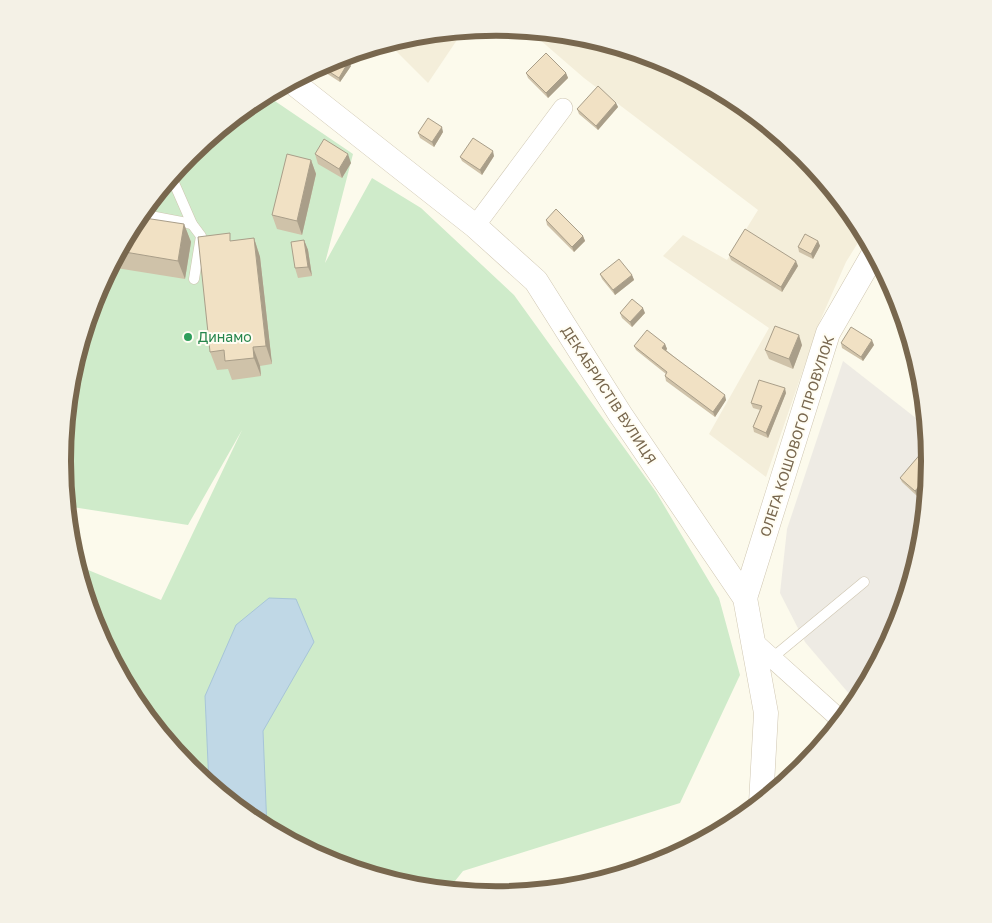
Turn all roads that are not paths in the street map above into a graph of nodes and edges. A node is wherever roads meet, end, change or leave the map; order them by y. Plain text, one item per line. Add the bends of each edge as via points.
1 (297, 86) edge
2 (563, 108) dead end
3 (174, 183) edge
4 (149, 216) edge
5 (192, 224) junction
6 (476, 226) junction
7 (870, 260) edge
8 (194, 279) dead end
9 (864, 582) dead end
10 (745, 598) junction
11 (753, 641) junction
12 (772, 658) junction
13 (836, 716) edge
14 (762, 793) edge

1 - 6 street, ДЕКАБРИСТІВ ВУЛИЦЯ
2 - 6 street
3 - 5 lane
4 - 5 lane
5 - 8 lane via 201,236
6 - 10 street, ДЕКАБРИСТІВ ВУЛИЦЯ via 536,281 620,414
7 - 10 street, ОЛЕГА КОШОВОГО ПРОВУЛОК via 828,333
9 - 12 lane
10 - 11 street, ДЕКАБРИСТІВ ВУЛИЦЯ
11 - 12 street
11 - 14 street, ДЕКАБРИСТІВ ВУЛИЦЯ via 766,713
12 - 13 street

